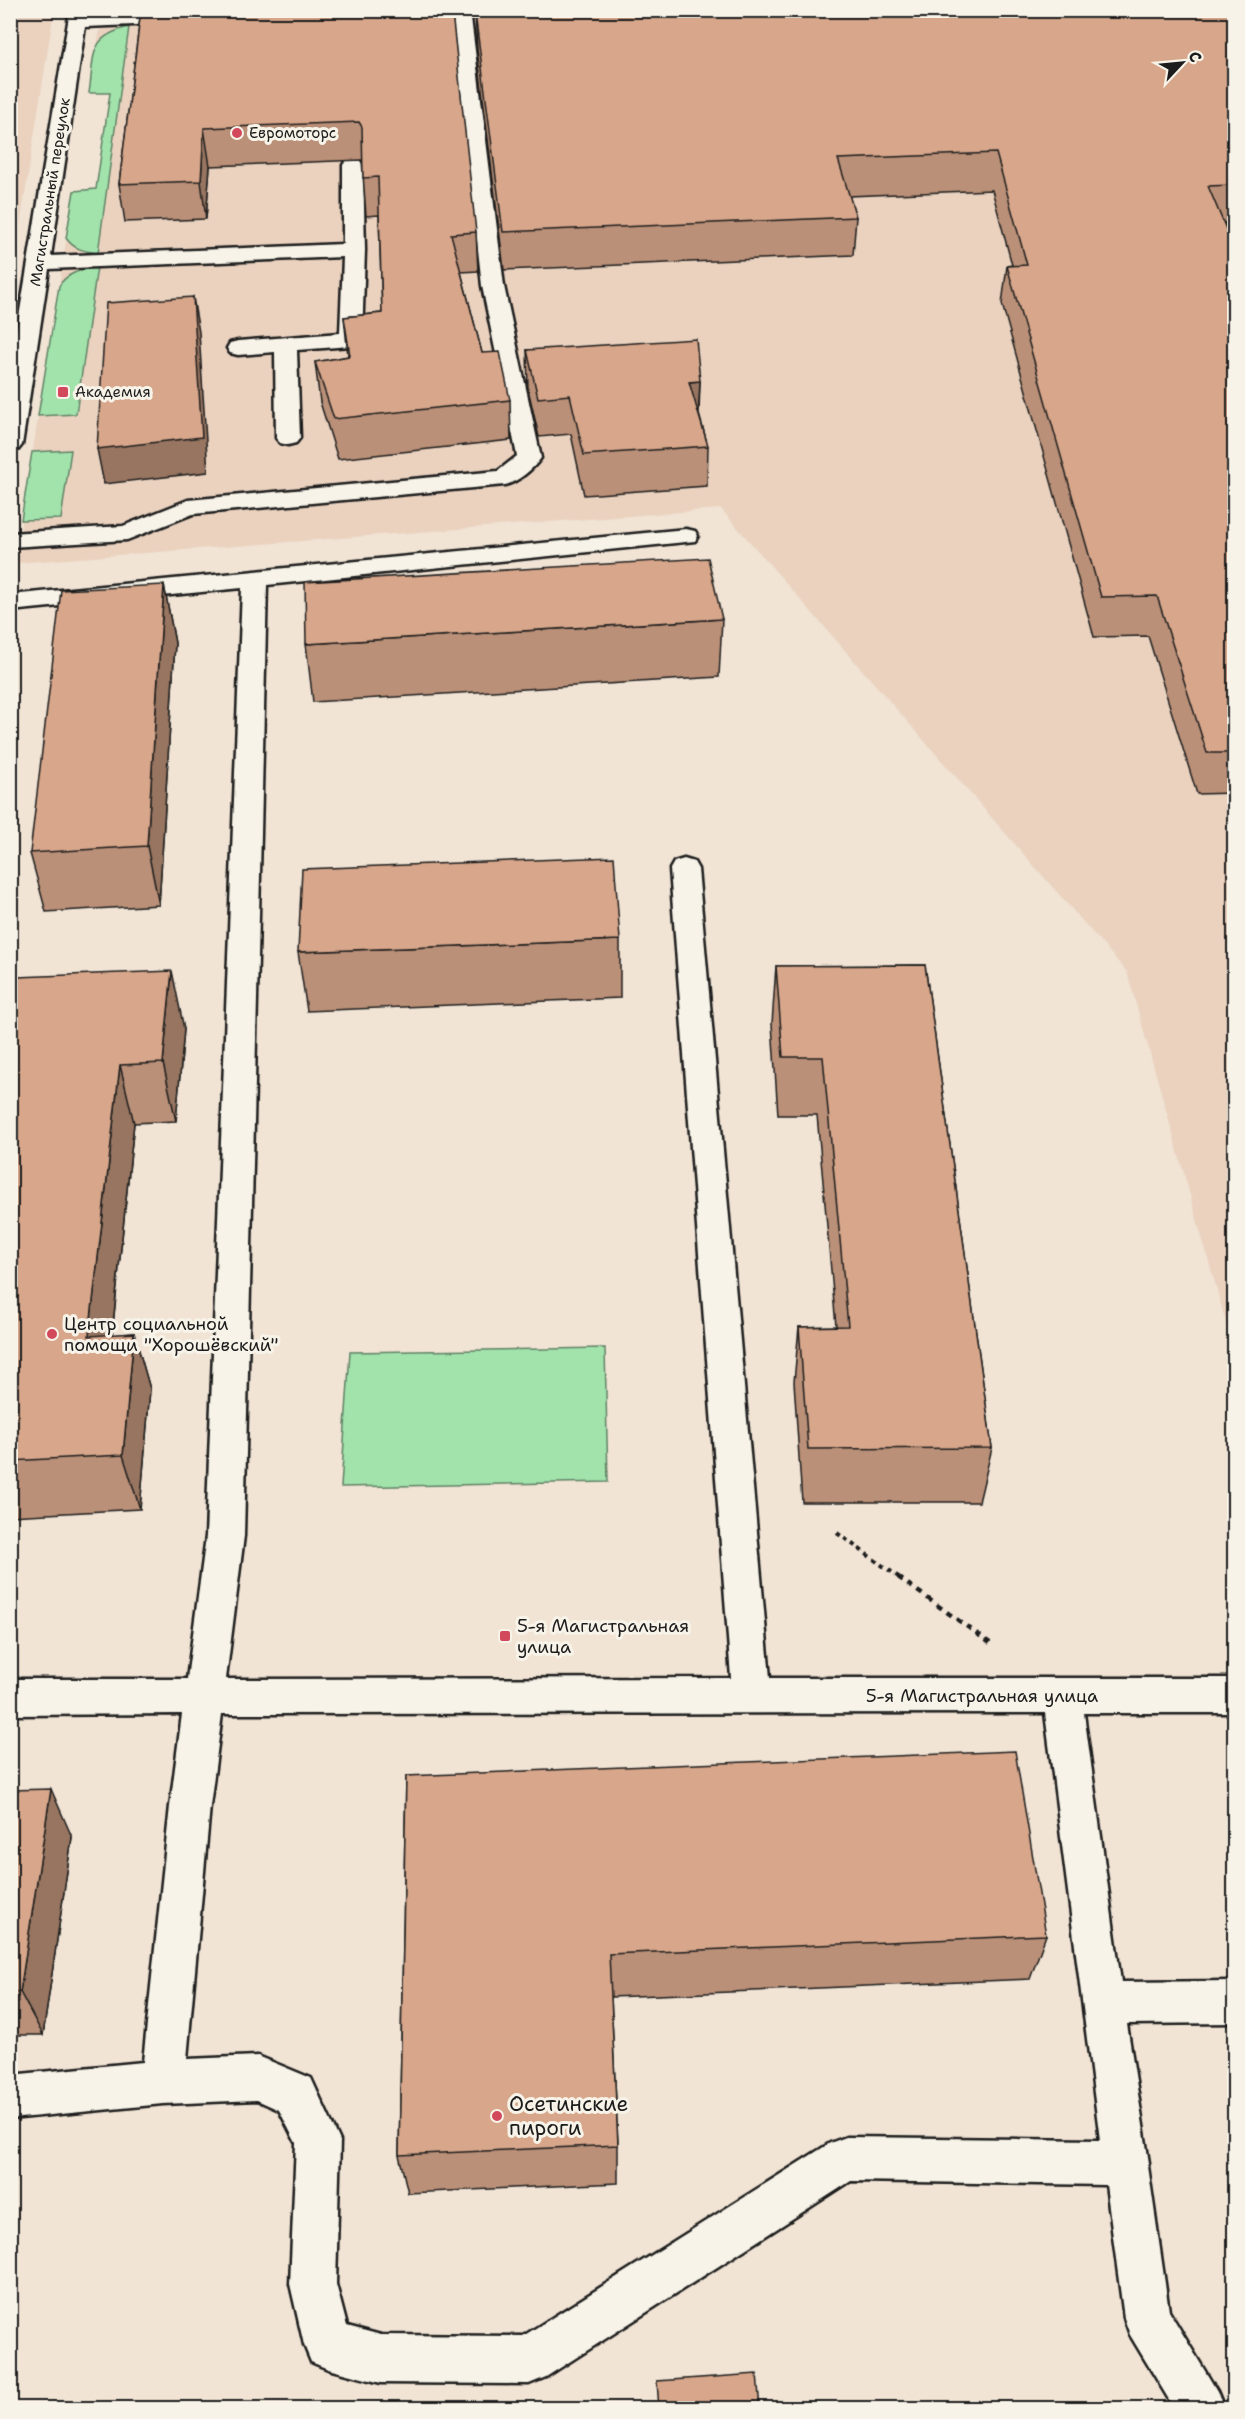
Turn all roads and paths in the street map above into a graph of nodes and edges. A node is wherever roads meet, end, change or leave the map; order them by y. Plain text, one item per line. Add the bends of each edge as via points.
1 (461, 10) edge
2 (78, 16) edge
3 (207, 17) edge
4 (353, 165) dead end
5 (354, 250) junction
6 (38, 263) junction
7 (286, 344) junction
8 (238, 348) dead end
9 (16, 383) edge
10 (288, 438) dead end
11 (10, 445) edge
12 (686, 536) dead end
13 (10, 540) edge
14 (255, 578) junction
15 (10, 603) edge
16 (684, 869) dead end
17 (837, 1533) dead end
18 (1234, 1695) edge
19 (752, 1696) junction
20 (1062, 1696) junction
21 (10, 1697) edge
22 (204, 1697) junction
23 (1234, 2002) edge
24 (1103, 2003) junction
25 (163, 2082) junction
26 (10, 2097) edge
27 (1127, 2163) junction
28 (1200, 2409) edge

1 - 13 street via 493,286 528,458 505,478 188,507 127,533
2 - 3 street
2 - 6 street, Магистральный переулок
4 - 5 street
5 - 6 street
5 - 7 street via 351,339
6 - 9 street, Магистральный переулок
7 - 8 street
7 - 10 street
9 - 11 street, Магистральный переулок
12 - 14 street
14 - 15 street
14 - 22 street via 225,1536
16 - 19 street
17 - 20 path
18 - 20 street, 5-я Магистральная улица
19 - 20 street, 5-я Магистральная улица
19 - 22 street, 5-я Магистральная улица
20 - 24 street
21 - 22 street, 5-я Магистральная улица
22 - 25 street
23 - 24 street
24 - 27 street
25 - 26 street
25 - 27 street via 258,2078 296,2094 318,2141 314,2284 327,2345 381,2359 529,2360 846,2158
27 - 28 street via 1147,2319

